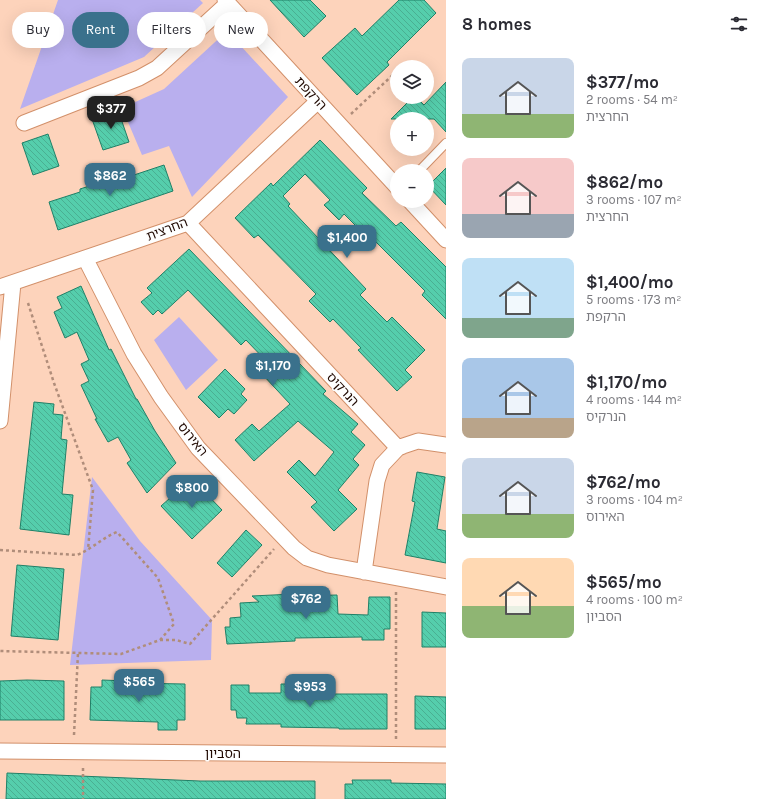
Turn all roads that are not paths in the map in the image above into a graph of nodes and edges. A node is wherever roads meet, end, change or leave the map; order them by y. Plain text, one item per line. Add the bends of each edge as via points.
1 (227, 2) edge
2 (318, 101) junction
3 (24, 123) dead end
4 (446, 143) edge
5 (426, 164) edge
6 (390, 179) edge
7 (416, 208) edge
8 (188, 223) junction
9 (446, 240) edge
10 (85, 258) junction
11 (11, 283) edge
12 (0, 421) edge
13 (446, 445) edge
14 (398, 448) junction
15 (364, 572) junction
16 (446, 587) edge
17 (0, 751) edge
18 (446, 755) edge

1 - 2 street, הרקפת
1 - 3 street via 157,68
2 - 6 street, הרקפת
2 - 8 street, החרצית
4 - 5 lane
7 - 9 street
8 - 10 street, החרצית
8 - 14 street, הנרקיס
10 - 11 street, החרצית
10 - 15 street, האירוס via 134,354 198,448 307,558
11 - 12 street
13 - 14 street via 418,442
14 - 15 street via 382,465 377,481
15 - 16 street, האירוס
17 - 18 street, הסביון

